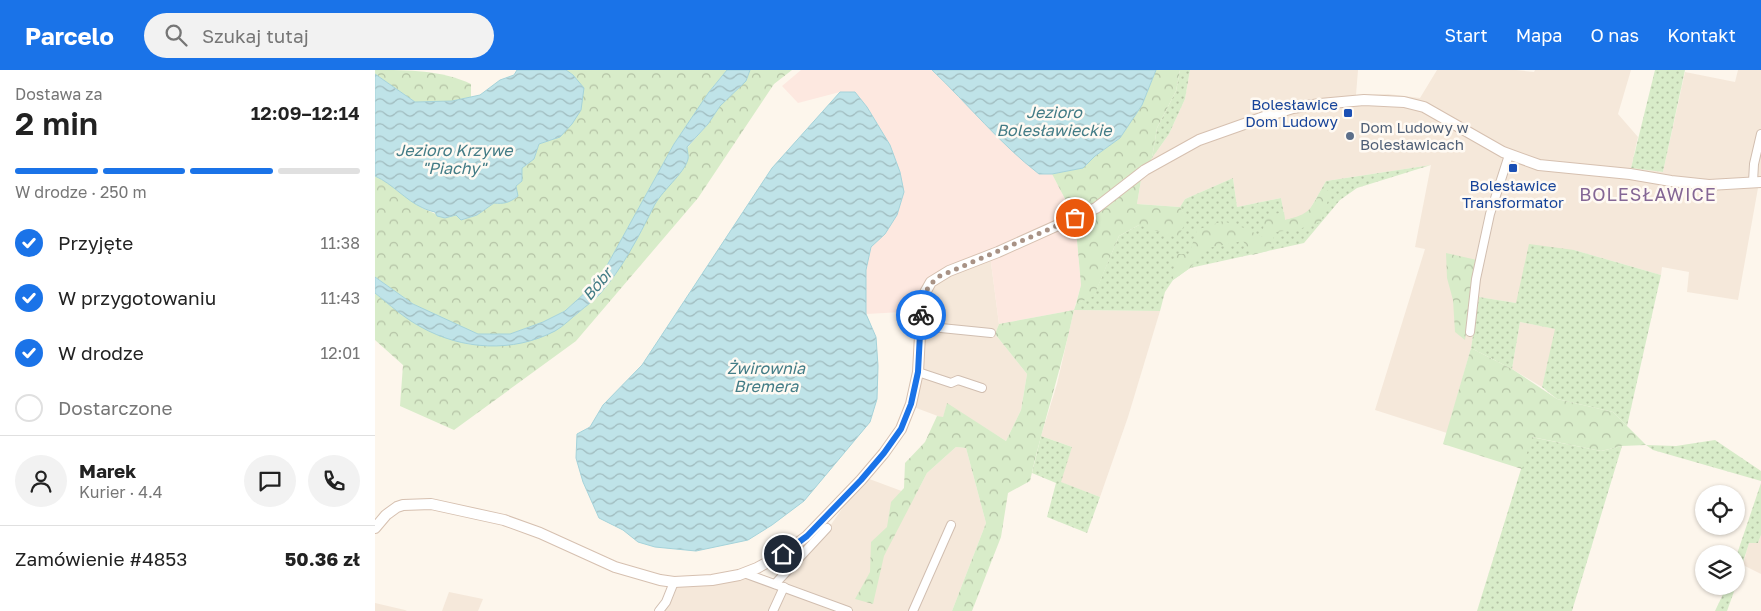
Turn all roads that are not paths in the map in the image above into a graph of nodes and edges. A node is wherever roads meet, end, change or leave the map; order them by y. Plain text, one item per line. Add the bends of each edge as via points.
1 (1761, 134) edge
2 (1509, 155) junction
3 (1757, 182) edge
4 (921, 326) junction
5 (1470, 332) dead end
6 (991, 333) dead end
7 (918, 372) junction
8 (982, 388) dead end
9 (951, 526) dead end
10 (375, 528) edge
11 (827, 528) dead end
12 (744, 573) junction
13 (674, 582) junction
14 (775, 584) junction
15 (784, 588) junction
16 (659, 611) edge
17 (773, 611) edge
18 (846, 611) edge
19 (913, 611) edge

1 - 3 street via 1754,164
2 - 3 street via 1539,165 1690,183
2 - 4 street via 1424,107 1404,102 1335,102 1279,112 1199,140 1145,170 1096,208 940,276 931,282 922,298
2 - 5 street via 1488,223
4 - 6 street
4 - 7 street
7 - 8 street via 951,383 958,380
7 - 12 street via 907,417 879,460 807,536 771,561
9 - 19 street
10 - 13 street via 397,507 439,505 504,520 615,567
11 - 14 street
12 - 13 street via 726,578
12 - 14 street
13 - 16 street
14 - 15 street
15 - 17 street
15 - 18 street

